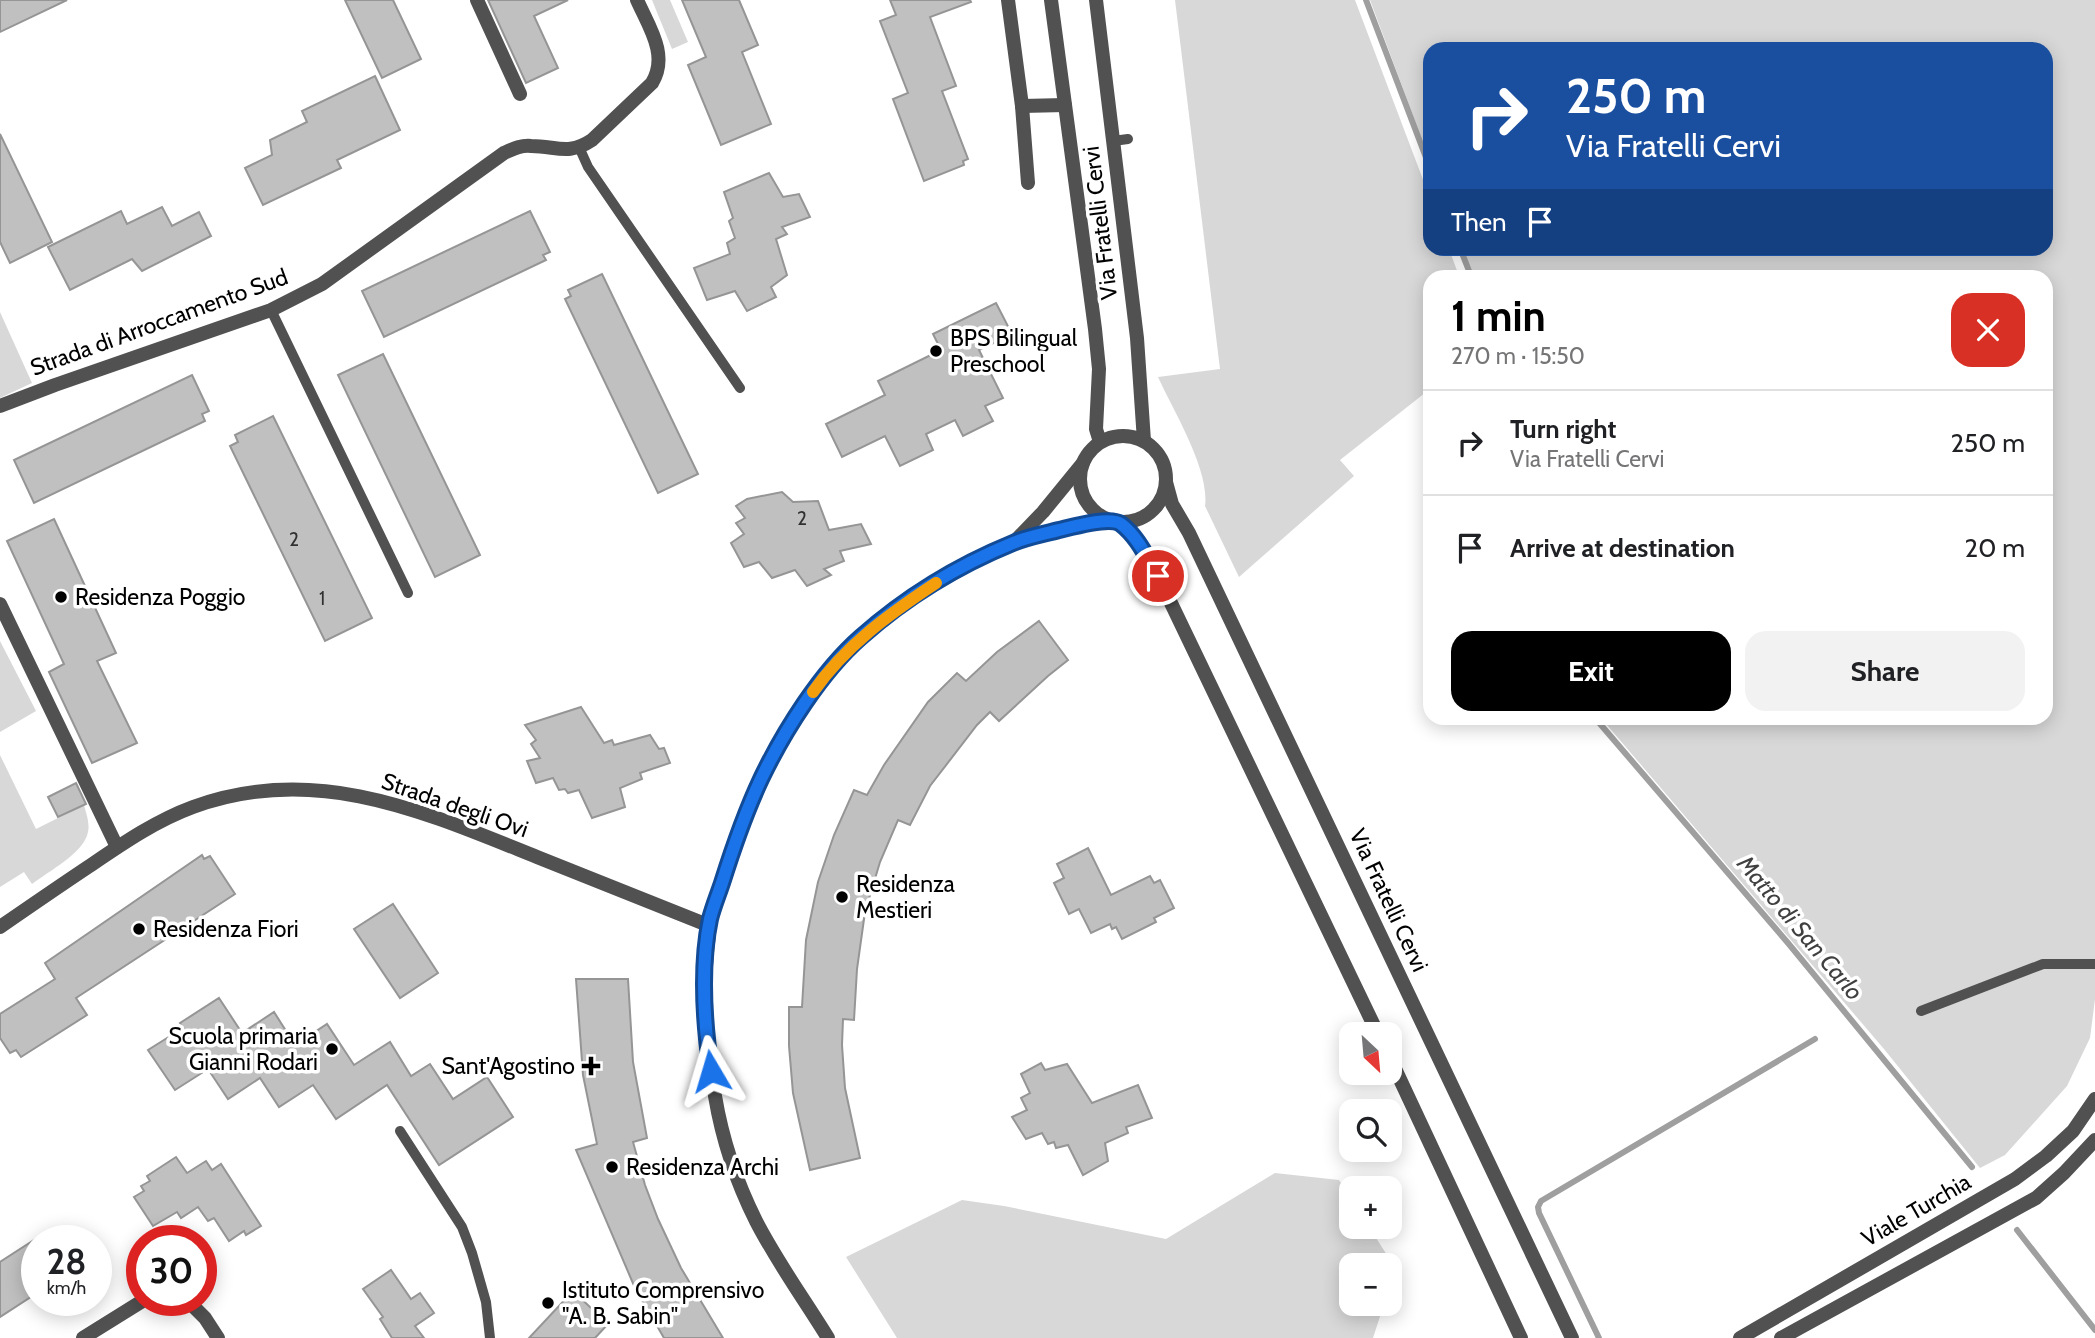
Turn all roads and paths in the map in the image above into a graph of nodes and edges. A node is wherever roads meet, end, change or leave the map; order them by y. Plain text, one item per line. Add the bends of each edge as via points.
1 (477, 0) edge
2 (637, 0) edge
3 (1008, 0) edge
4 (1051, 0) edge
5 (1096, 0) edge
6 (520, 94) dead end
7 (1065, 104) junction
8 (1021, 106) junction
9 (1128, 139) dead end
10 (1113, 141) junction
11 (581, 147) junction
12 (1028, 183) dead end
13 (271, 310) junction
14 (740, 388) dead end
15 (0, 407) edge
16 (1144, 441) junction
17 (1100, 442) junction
18 (1083, 463) junction
19 (1166, 482) junction
20 (1116, 522) junction
21 (1014, 542) junction
22 (408, 593) dead end
23 (0, 604) edge
24 (117, 847) junction
25 (710, 926) junction
26 (0, 927) edge
27 (2095, 964) edge
28 (1921, 1012) dead end
29 (1372, 1022) edge
30 (1402, 1084) edge
31 (2095, 1099) edge
32 (400, 1131) dead end
33 (2095, 1140) edge
34 (126, 1311) edge
35 (203, 1316) edge
36 (83, 1338) edge
37 (218, 1338) edge
38 (490, 1338) edge
39 (828, 1338) edge
40 (1521, 1338) edge
41 (1572, 1338) edge
42 (1741, 1338) edge
43 (1781, 1338) edge

1 - 6 street
2 - 11 street via 658,48 659,72
3 - 8 street
4 - 7 street, Via Fratelli Cervi
5 - 10 street, Via Fratelli Cervi
7 - 8 street
7 - 17 street, Via Fratelli Cervi via 1095,329
8 - 12 street
9 - 10 lane
10 - 16 street, Via Fratelli Cervi via 1137,338
11 - 13 street, Strada di Arroccamento Sud via 522,146 504,153 322,284
11 - 14 lane via 588,167
13 - 15 street, Strada di Arroccamento Sud
13 - 22 lane
16 - 17 street via 1127,436
16 - 19 street via 1164,463
17 - 18 street
18 - 20 street via 1080,481 1084,498 1096,513
18 - 21 street
19 - 20 street via 1157,508 1133,522
19 - 41 street, Via Fratelli Cervi via 1172,504
20 - 21 street
20 - 29 street via 1138,543 1158,576
21 - 25 street via 940,581 887,617 860,638 817,686 762,778 741,825
23 - 24 street
24 - 25 street, Strada degli Ovi via 163,819 225,797 287,789 359,796 438,818
24 - 26 street, Strada degli Ovi
25 - 39 street via 704,983 707,1045 724,1135 755,1218
27 - 28 lane via 2043,964
30 - 40 street
31 - 42 street, Viale Turchia via 2073,1130 2015,1179
32 - 38 lane via 462,1227 486,1302
33 - 43 street, Viale Turchia via 2036,1198
34 - 36 street
35 - 37 street

